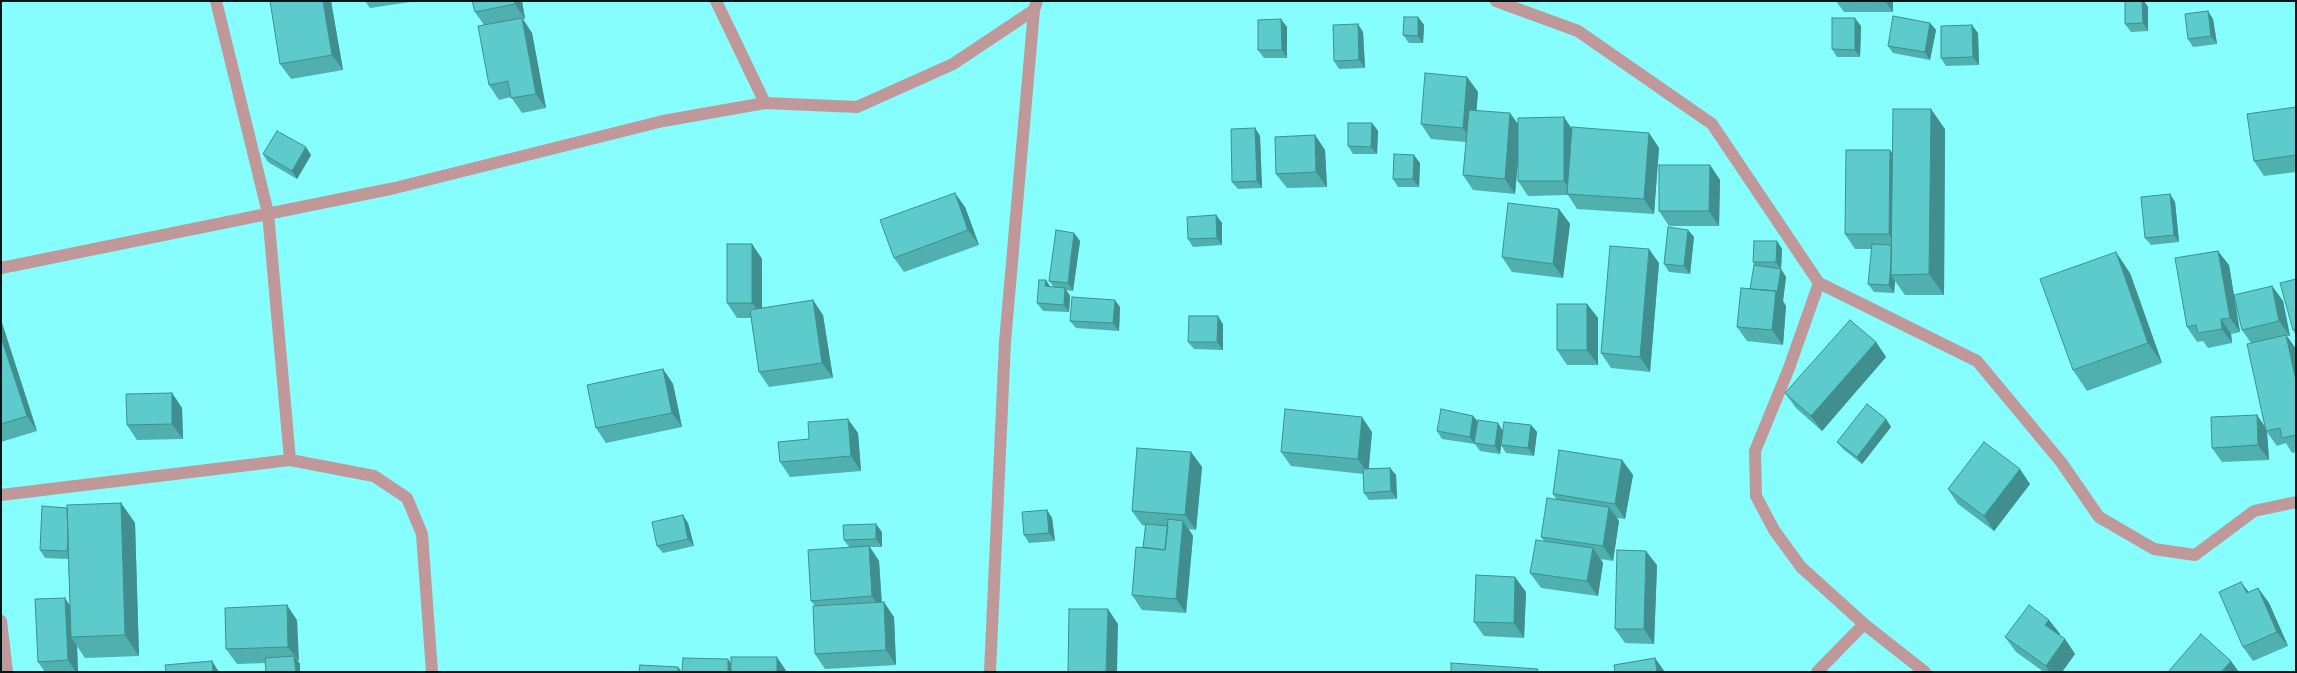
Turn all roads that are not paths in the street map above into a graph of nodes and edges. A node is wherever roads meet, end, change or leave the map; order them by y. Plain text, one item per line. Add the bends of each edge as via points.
1 (216, 1) edge
2 (716, 1) edge
3 (1496, 1) edge
4 (1036, 6) edge
5 (766, 103) junction
6 (268, 213) junction
7 (1, 268) edge
8 (1819, 283) junction
9 (290, 460) junction
10 (1, 495) edge
11 (2296, 502) edge
12 (1, 621) edge
13 (1864, 624) junction
14 (7, 672) edge
15 (432, 672) edge
16 (990, 672) edge
17 (1816, 672) edge
18 (1925, 672) edge

1 - 6 street
2 - 5 street
3 - 8 street via 1578,31 1712,124
4 - 5 street via 953,64 857,107
4 - 16 street via 1005,342
5 - 6 street via 663,121 395,188
6 - 7 street
6 - 9 street
8 - 11 street via 1976,362 2061,462 2099,517 2154,549 2195,555 2254,511
8 - 13 street via 1789,368 1755,451 1756,496 1774,530 1801,567
9 - 10 street
9 - 15 street via 374,476 407,498 422,534
12 - 14 street
13 - 17 street
13 - 18 street

